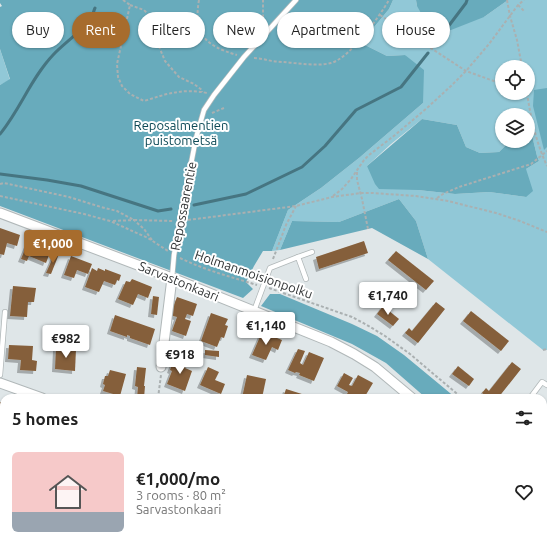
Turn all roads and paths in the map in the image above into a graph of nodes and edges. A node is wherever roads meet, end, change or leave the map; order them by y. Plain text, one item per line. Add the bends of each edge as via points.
1 (123, 0) edge
2 (199, 0) edge
3 (263, 0) edge
4 (296, 0) edge
5 (389, 0) edge
6 (507, 0) edge
7 (524, 0) edge
8 (130, 5) junction
9 (518, 5) junction
10 (524, 11) dead end
11 (262, 12) edge
12 (380, 15) junction
13 (510, 16) junction
14 (244, 57) junction
15 (521, 60) edge
16 (466, 71) junction
17 (495, 81) edge
18 (202, 92) junction
19 (214, 95) junction
20 (528, 100) edge
21 (224, 108) dead end
22 (203, 112) junction
23 (547, 151) edge
24 (542, 155) junction
25 (547, 166) edge
26 (357, 171) junction
27 (0, 184) edge
28 (360, 193) junction
29 (0, 196) edge
30 (332, 197) junction
31 (437, 198) junction
32 (296, 206) junction
33 (0, 213) edge
34 (134, 220) junction
35 (110, 221) junction
36 (180, 221) junction
37 (368, 229) dead end
38 (547, 232) edge
39 (152, 240) junction
40 (312, 252) dead end
41 (174, 254) junction
42 (298, 257) junction
43 (270, 268) junction
44 (172, 278) junction
45 (306, 279) dead end
46 (264, 287) junction
47 (254, 311) junction
48 (5, 312) dead end
49 (547, 349) edge
50 (543, 350) dead end
51 (161, 367) joint
52 (0, 375) edge
53 (0, 383) edge
54 (547, 385) edge
55 (31, 394) edge
56 (158, 394) edge
57 (408, 394) edge
58 (457, 394) edge
59 (533, 394) edge

1 - 8 path
2 - 14 path via 198,27 207,41 215,47
3 - 11 path
4 - 14 lane, Repossaarentie
5 - 12 path
6 - 13 path
7 - 9 path
8 - 18 path via 144,10 150,16 153,32 165,61 179,77 194,84
8 - 18 path via 117,64 122,86 130,94 144,101 189,90
9 - 10 path
9 - 13 path
12 - 14 path via 350,50 339,60 331,63 273,62
12 - 16 path
13 - 15 path
13 - 16 path
14 - 19 lane, Repossaarentie
16 - 17 path
16 - 26 path via 427,108 369,155
18 - 19 path
19 - 22 lane, Repossaarentie
20 - 24 path
21 - 22 path via 210,113
22 - 36 lane, Repossaarentie
23 - 24 path
24 - 25 path
24 - 31 path via 531,164 459,187
26 - 28 path
26 - 30 path
27 - 34 path via 69,197 117,211
28 - 30 path
28 - 31 path
28 - 37 path
29 - 35 path, Holmanmoisionpolku
30 - 32 path
31 - 38 path via 496,213
32 - 36 path
32 - 43 path
33 - 44 street, Sarvastonkaari
34 - 35 path
34 - 36 path
34 - 39 path
35 - 39 path, Holmanmoisionpolku
36 - 41 lane, Repossaarentie
39 - 41 path, Holmanmoisionpolku
40 - 42 lane
41 - 44 lane, Repossaarentie
41 - 46 path, Holmanmoisionpolku via 217,273
42 - 43 lane
42 - 45 lane
43 - 46 lane
44 - 47 street, Sarvastonkaari
44 - 51 street, Repossaarentie
46 - 47 lane
46 - 58 path, Holmanmoisionpolku via 352,317 367,325 410,354
47 - 57 street, Sarvastonkaari via 354,354 385,374
48 - 52 lane
49 - 50 path
51 - 56 path
53 - 55 street
54 - 59 lane via 542,382

